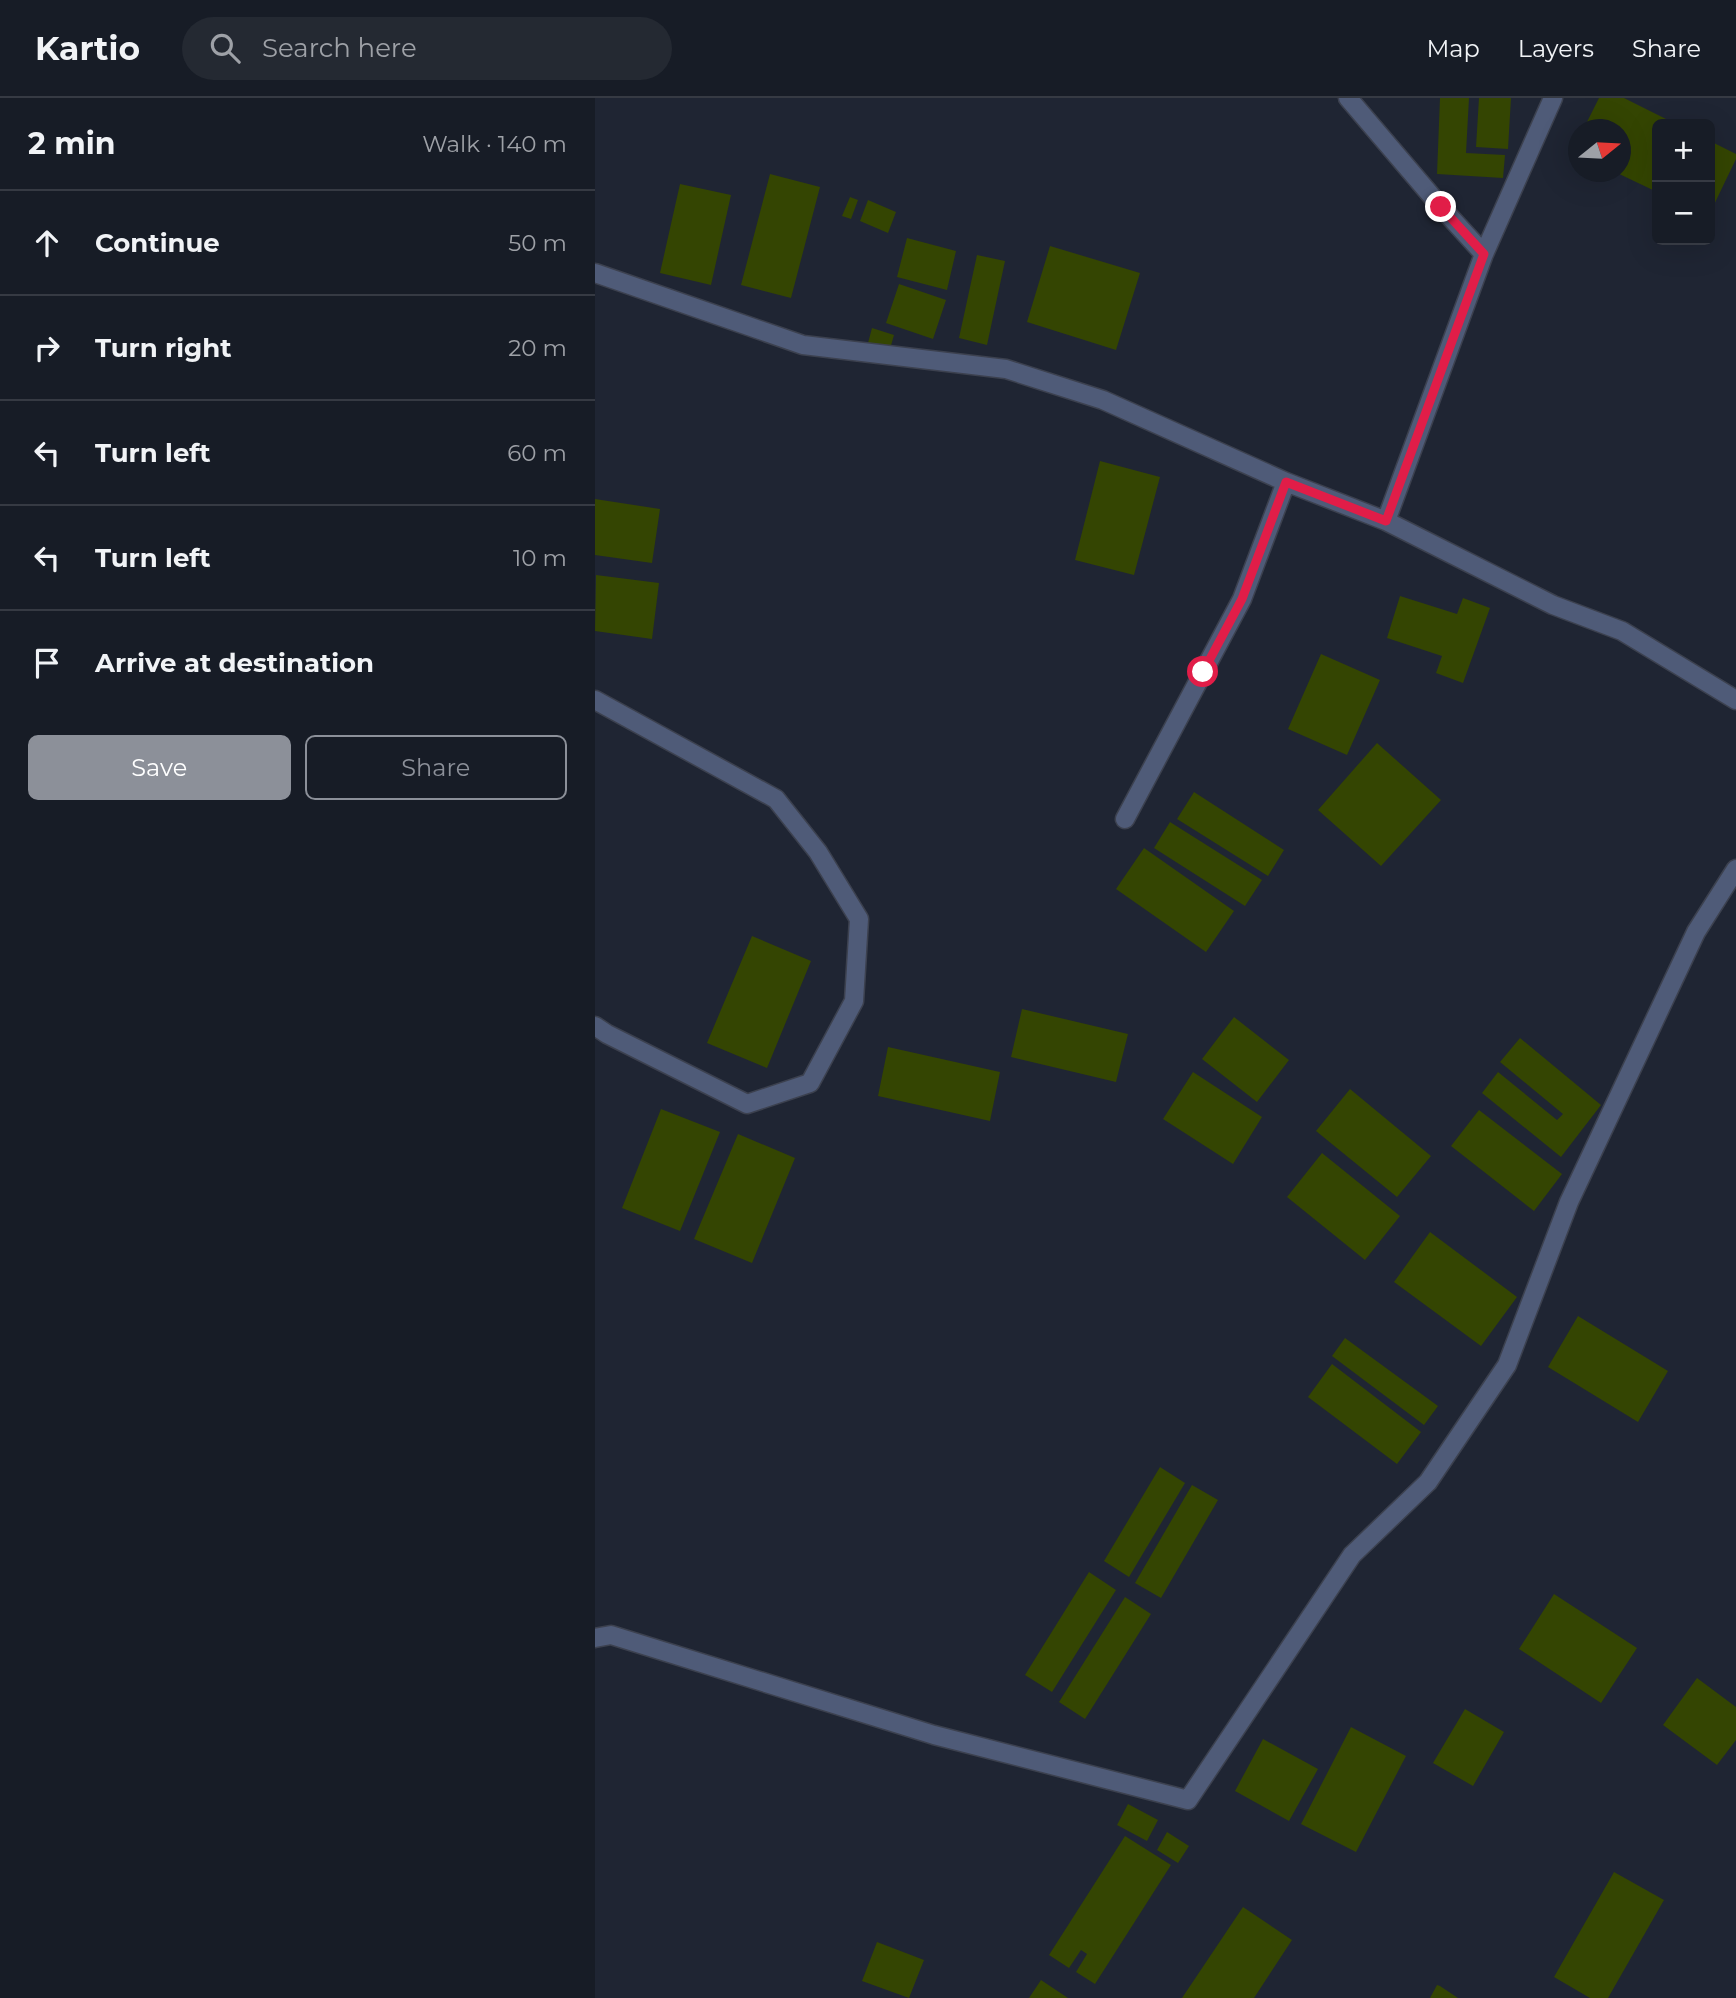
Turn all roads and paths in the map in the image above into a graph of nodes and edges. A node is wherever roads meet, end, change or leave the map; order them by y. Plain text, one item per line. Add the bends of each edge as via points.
1 (1348, 98) edge
2 (1553, 98) edge
3 (1484, 254) junction
4 (595, 272) edge
5 (1286, 482) junction
6 (1386, 521) junction
7 (595, 700) edge
8 (1736, 700) edge
9 (1125, 819) dead end
10 (1736, 869) edge
11 (595, 1026) edge
12 (595, 1638) edge

1 - 3 street
2 - 3 street
3 - 6 street
4 - 5 street via 803,345 1006,369 1103,400
5 - 6 street
5 - 9 street via 1242,599
6 - 8 street via 1553,605 1622,631
7 - 11 street via 775,799 818,852 859,919 854,1001 810,1083 747,1104
10 - 12 street via 1696,932 1569,1202 1507,1364 1428,1482 1352,1555 1188,1800 934,1735 611,1635

